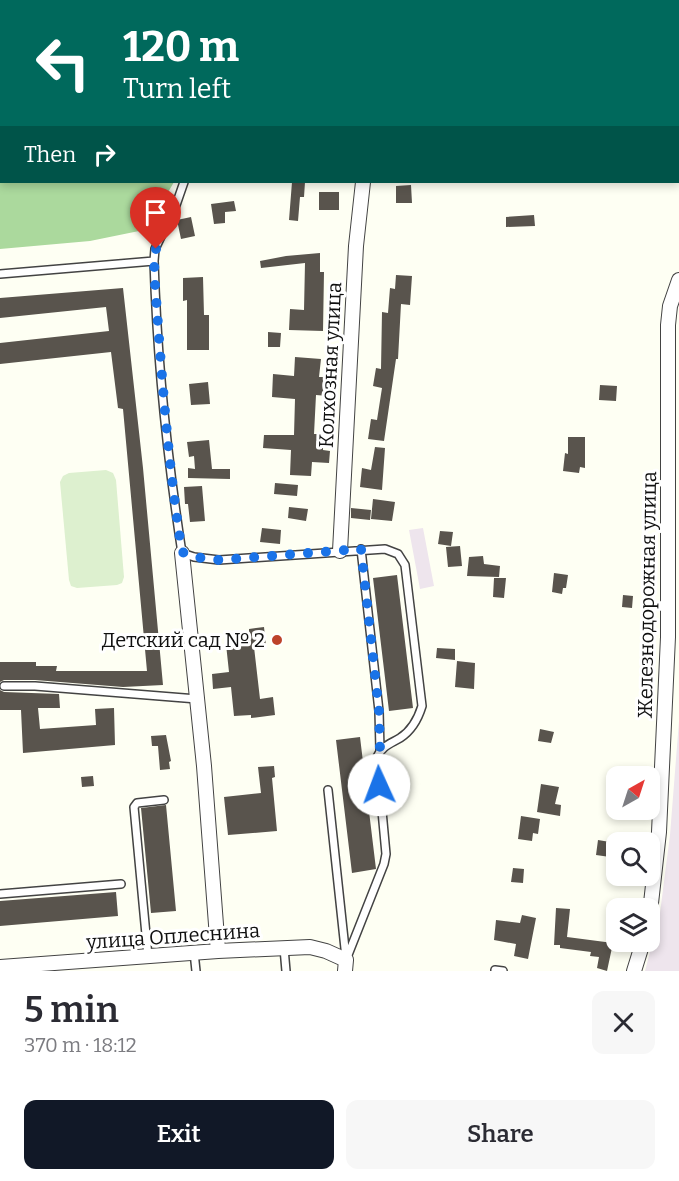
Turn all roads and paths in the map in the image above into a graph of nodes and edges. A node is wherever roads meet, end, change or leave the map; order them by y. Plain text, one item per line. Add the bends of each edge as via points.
1 (184, 183) edge
2 (363, 183) edge
3 (154, 261) junction
4 (0, 274) edge
5 (679, 280) edge
6 (361, 549) junction
7 (340, 551) junction
8 (182, 552) junction
9 (4, 686) dead end
10 (197, 699) junction
11 (380, 750) junction
12 (328, 790) dead end
13 (164, 800) dead end
14 (121, 884) dead end
15 (0, 894) edge
16 (652, 898) edge
17 (284, 948) junction
18 (218, 951) junction
19 (194, 952) junction
20 (640, 952) edge
21 (148, 956) junction
22 (75, 966) edge
23 (346, 966) edge
24 (0, 967) edge
25 (196, 971) edge
26 (286, 971) edge
27 (634, 971) edge

1 - 3 lane
2 - 7 street, Колхозная улица
3 - 4 lane
3 - 8 lane via 170,476
5 - 16 street, Железнодорожная улица via 668,325 668,637 659,832
6 - 7 lane
6 - 11 lane
6 - 11 lane via 392,551 405,565 422,706 415,723 401,738
7 - 8 lane via 219,560
8 - 10 street
9 - 10 lane
10 - 18 street
11 - 23 lane via 376,765 386,854
12 - 23 lane
13 - 21 lane via 137,803 134,807
14 - 15 lane
17 - 18 street, улица Оплеснина
17 - 23 street, улица Оплеснина via 326,951
17 - 26 lane
18 - 19 street, улица Оплеснина
19 - 21 street, улица Оплеснина
19 - 25 lane
20 - 27 street
21 - 22 street, улица Оплеснина
22 - 24 street, улица Оплеснина

